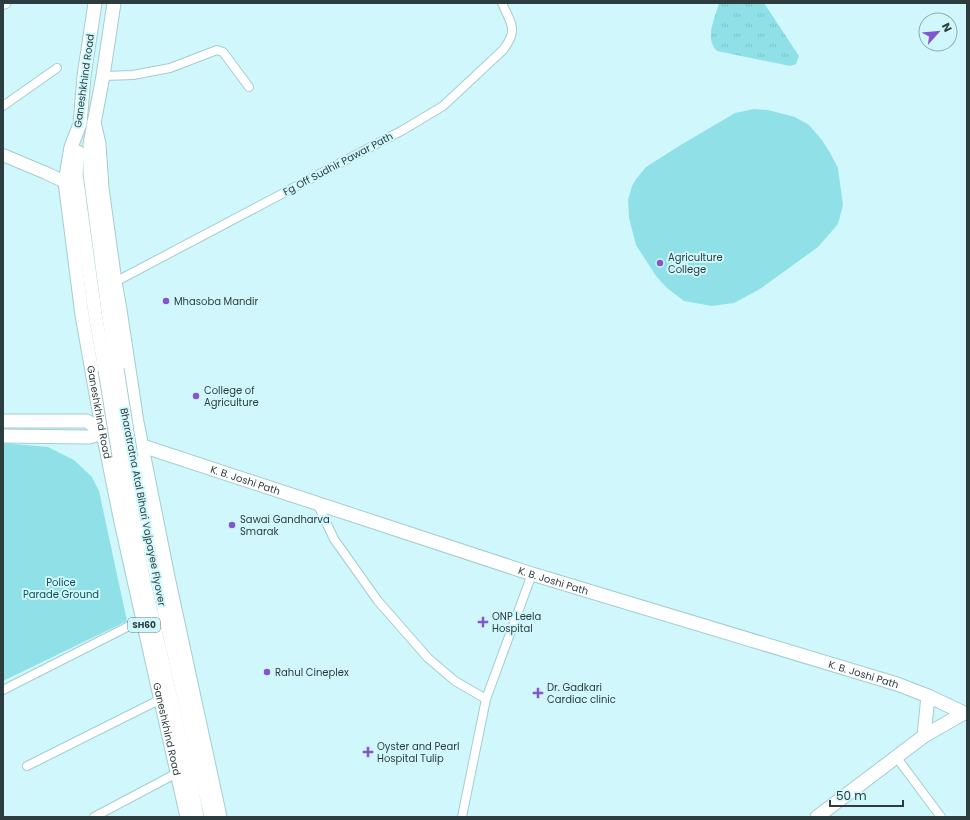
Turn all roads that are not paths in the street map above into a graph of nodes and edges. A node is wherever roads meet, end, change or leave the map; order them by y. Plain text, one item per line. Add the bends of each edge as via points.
1 (95, 3) edge
2 (114, 3) edge
3 (502, 3) edge
4 (57, 68) dead end
5 (103, 76) junction
6 (249, 87) dead end
7 (3, 106) edge
8 (94, 122) junction
9 (80, 124) junction
10 (3, 155) edge
11 (65, 182) junction
12 (115, 282) junction
13 (117, 370) junction
14 (93, 376) junction
15 (3, 421) edge
16 (103, 433) junction
17 (3, 436) edge
18 (143, 445) junction
19 (125, 456) junction
20 (317, 503) junction
21 (532, 574) junction
22 (143, 619) junction
23 (3, 690) edge
24 (928, 696) junction
25 (160, 699) junction
26 (486, 699) junction
27 (965, 711) edge
28 (924, 736) junction
29 (896, 758) junction
30 (27, 766) dead end
31 (177, 773) junction
32 (94, 817) edge
33 (187, 817) edge
34 (197, 817) edge
35 (211, 817) edge
36 (220, 817) edge
37 (462, 817) edge
38 (817, 817) edge
39 (941, 817) edge

1 - 9 main road, Ganeshkhind Road
2 - 5 main road, Ganeshkhind Road
3 - 12 street, Fg Off Sudhir Pawar Path via 513,33 510,40 503,50 443,106 403,130
4 - 7 street
5 - 6 street via 133,75 170,68 218,50 223,52
5 - 8 main road, Ganeshkhind Road
8 - 12 main road, Ganeshkhind Road via 99,144 102,188
8 - 13 main road, Bharatratna Atal Bihari Vajpayee Flyover via 90,144 90,174
9 - 11 main road, Ganeshkhind Road via 70,147
9 - 13 main road, Bharatratna Atal Bihari Vajpayee Flyover via 76,174
10 - 11 main road
11 - 14 main road, Ganeshkhind Road via 82,315
12 - 13 main road, Ganeshkhind Road
13 - 14 main road via 109,378
13 - 18 main road, Ganeshkhind Road
13 - 19 main road, Bharatratna Atal Bihari Vajpayee Flyover, bridge
14 - 16 main road, Ganeshkhind Road
15 - 16 main road via 87,421
16 - 17 main road via 89,437
16 - 18 main road, K. B. Joshi Path
16 - 22 main road, Ganeshkhind Road / SH60
18 - 20 main road, K. B. Joshi Path
18 - 36 main road, Ganeshkhind Road via 168,577
19 - 34 main road, Bharatratna Atal Bihari Vajpayee Flyover via 144,582
19 - 35 main road, Bharatratna Atal Bihari Vajpayee Flyover
20 - 21 main road, K. B. Joshi Path
20 - 26 street via 334,539 378,601 428,658 455,682
21 - 24 main road, K. B. Joshi Path via 897,684
21 - 26 street
22 - 23 street
22 - 25 main road, Ganeshkhind Road / SH60
24 - 27 main road, K. B. Joshi Path
24 - 28 main road
25 - 30 street
25 - 31 main road, Ganeshkhind Road / SH60
26 - 37 street
27 - 28 main road
28 - 29 main road
29 - 38 main road
29 - 39 street
31 - 32 street
31 - 33 main road, Ganeshkhind Road / SH60

